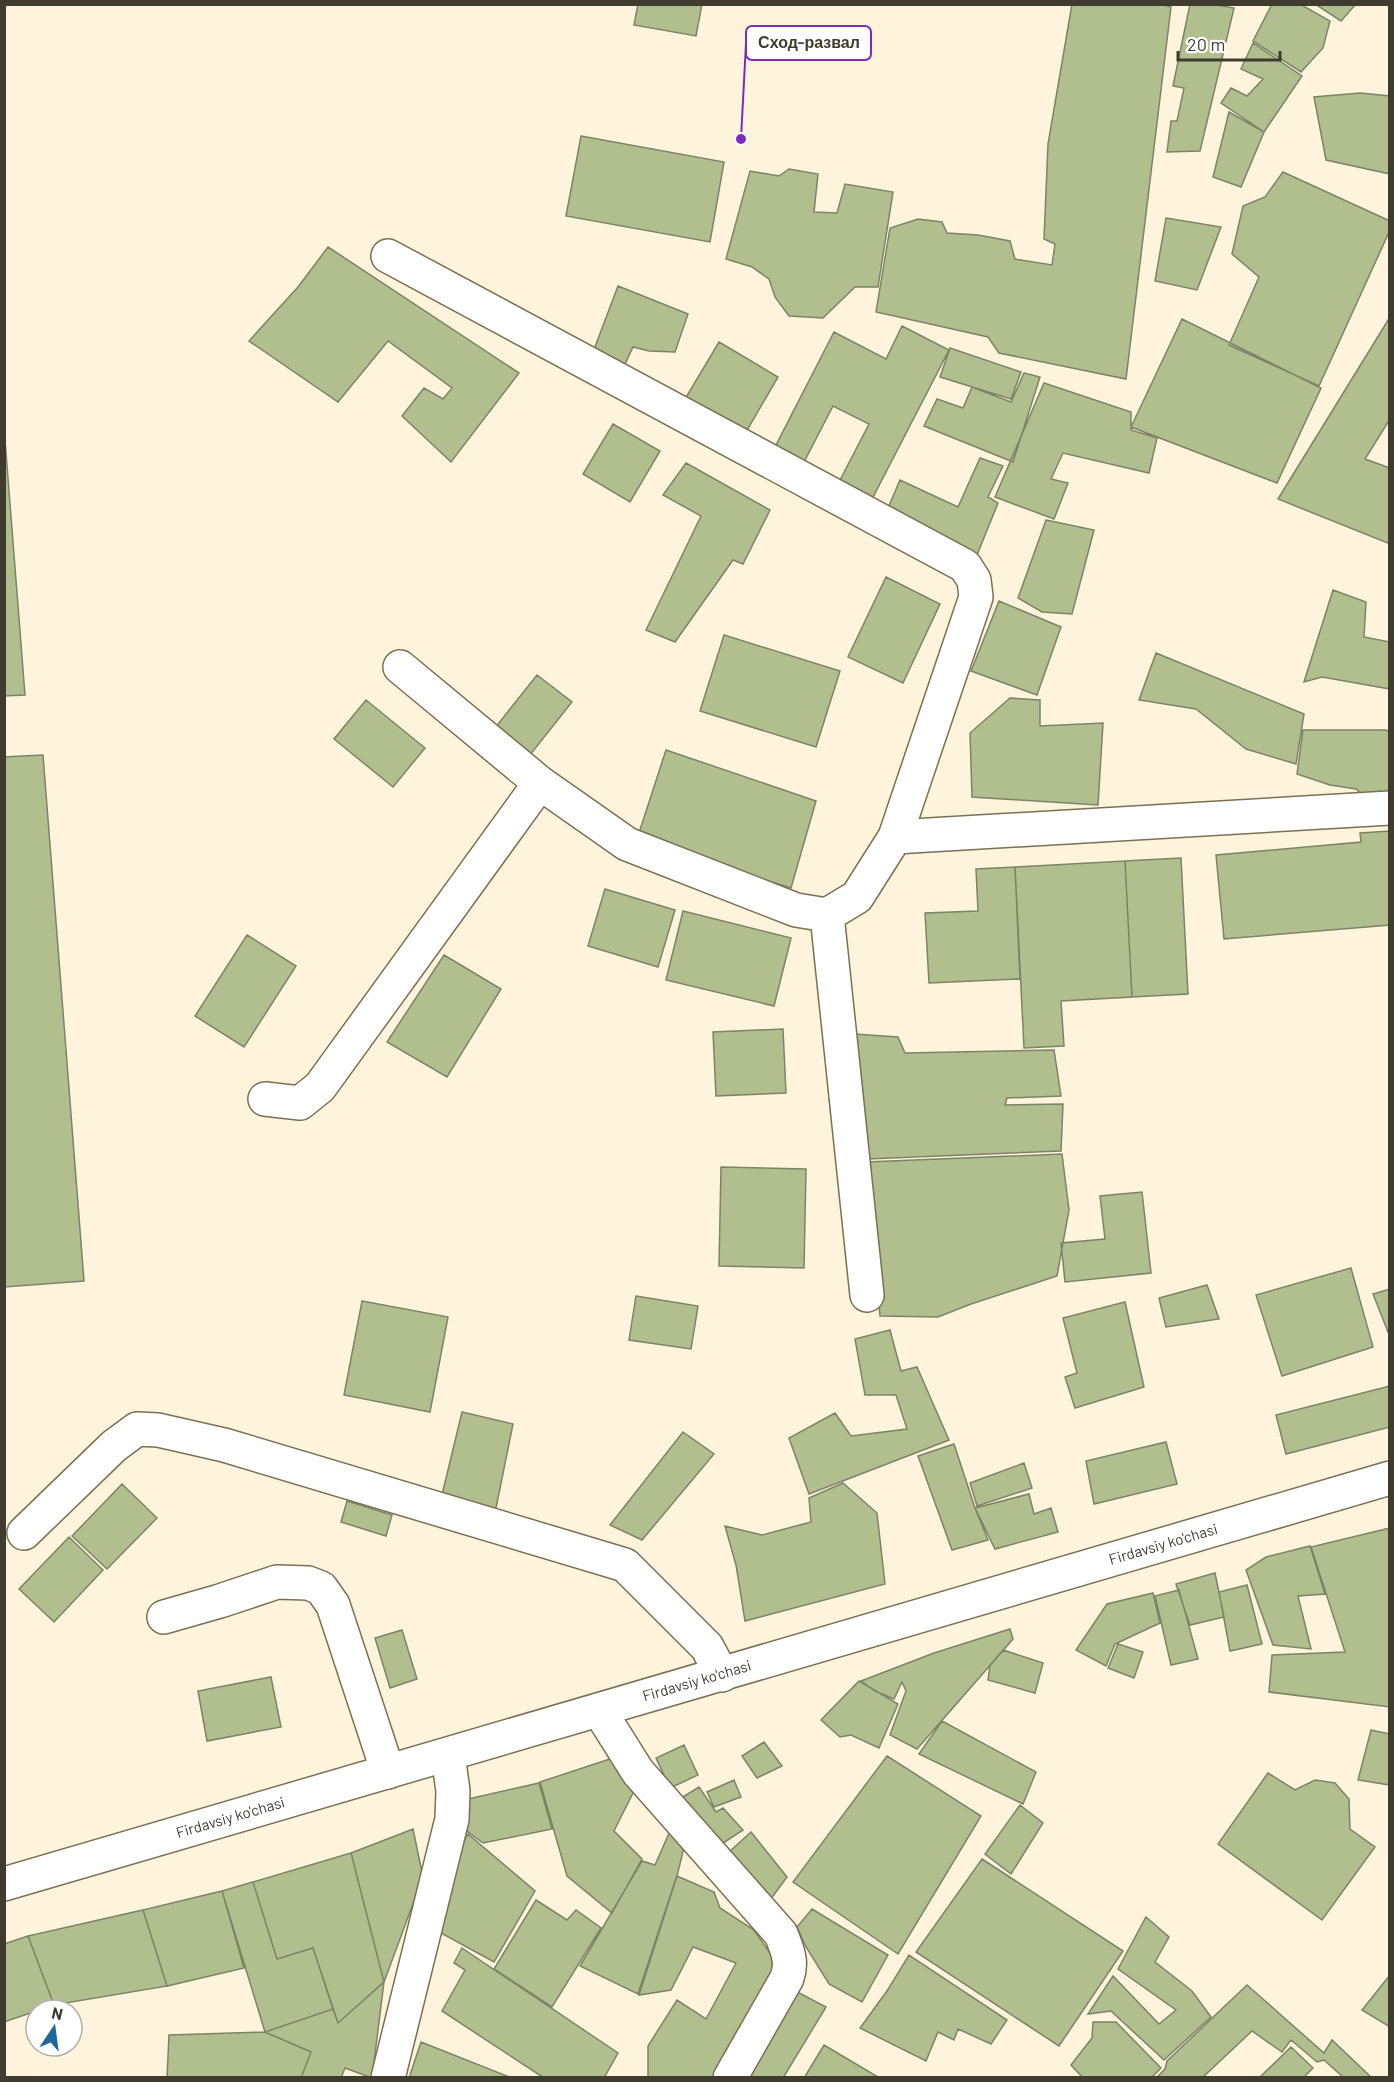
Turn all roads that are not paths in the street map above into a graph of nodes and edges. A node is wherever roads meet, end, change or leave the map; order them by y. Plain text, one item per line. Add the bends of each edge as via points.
1 (388, 256) dead end
2 (400, 667) dead end
3 (540, 783) junction
4 (1389, 808) edge
5 (895, 837) junction
6 (827, 915) junction
7 (265, 1100) dead end
8 (867, 1294) dead end
9 (1389, 1478) edge
10 (24, 1533) dead end
11 (164, 1617) dead end
12 (722, 1675) junction
13 (599, 1710) junction
14 (448, 1755) junction
15 (388, 1772) junction
16 (4, 1884) edge
17 (388, 2078) edge
18 (730, 2078) edge

1 - 5 street via 965,566 974,580 976,597
2 - 3 street
3 - 6 street via 627,844 796,910
3 - 7 street via 320,1087 300,1104
4 - 5 street
5 - 6 street via 857,897
6 - 8 street
9 - 12 street, Firdavsiy ko'chasi
10 - 12 street via 114,1446 137,1429 158,1430 235,1449 625,1565 707,1647
11 - 15 street via 277,1582 308,1582 321,1588 333,1605
12 - 13 street, Firdavsiy ko'chasi
13 - 14 street, Firdavsiy ko'chasi
13 - 18 street via 638,1772 780,1934 788,1953 788,1978
14 - 15 street, Firdavsiy ko'chasi
14 - 17 street via 452,1819
15 - 16 street, Firdavsiy ko'chasi

